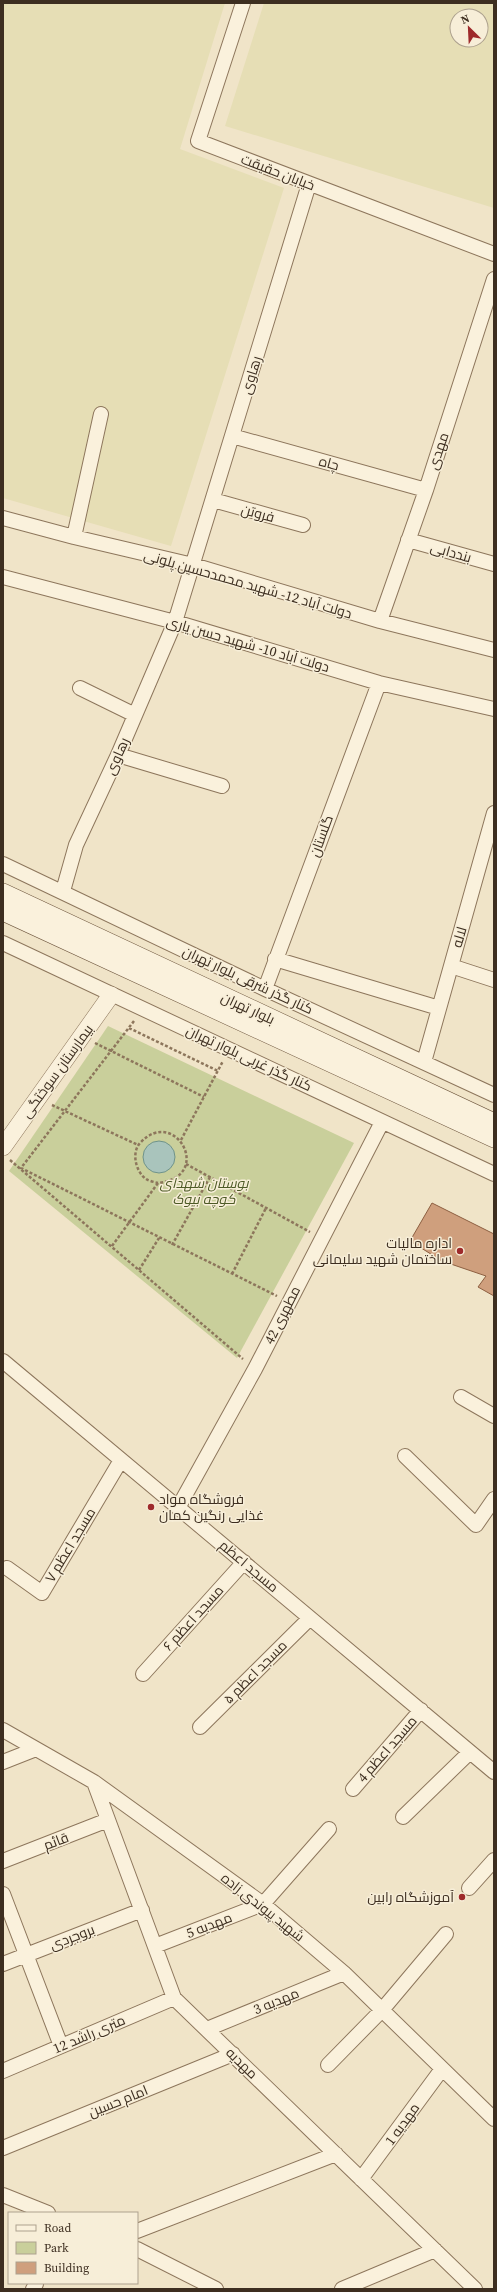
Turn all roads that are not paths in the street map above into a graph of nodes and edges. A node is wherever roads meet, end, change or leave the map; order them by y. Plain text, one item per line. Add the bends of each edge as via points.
1 (243, 3) edge
2 (309, 184) junction
3 (494, 254) edge
4 (494, 279) edge
5 (101, 414) dead end
6 (232, 436) junction
7 (426, 490) junction
8 (213, 500) junction
9 (3, 518) edge
10 (303, 525) dead end
11 (74, 537) junction
12 (408, 540) junction
13 (494, 564) edge
14 (193, 565) junction
15 (3, 577) edge
16 (174, 622) junction
17 (380, 622) junction
18 (494, 650) edge
19 (379, 683) junction
20 (80, 688) dead end
21 (494, 709) edge
22 (135, 715) junction
23 (118, 755) junction
24 (222, 786) dead end
25 (494, 812) edge
26 (489, 851) edge
27 (3, 864) edge
28 (63, 891) junction
29 (3, 893) edge
30 (3, 911) edge
31 (3, 943) edge
32 (276, 958) junction
33 (451, 966) junction
34 (494, 980) edge
35 (265, 989) junction
36 (111, 995) junction
37 (439, 1008) junction
38 (424, 1062) junction
39 (494, 1095) edge
40 (382, 1122) junction
41 (494, 1123) edge
42 (494, 1138) edge
43 (6, 1153) edge
44 (494, 1174) edge
45 (3, 1361) edge
46 (461, 1397) dead end
47 (494, 1416) edge
48 (405, 1456) dead end
49 (121, 1460) junction
50 (494, 1499) edge
51 (178, 1508) junction
52 (244, 1562) junction
53 (7, 1568) dead end
54 (310, 1618) junction
55 (143, 1674) dead end
56 (421, 1710) junction
57 (200, 1727) dead end
58 (3, 1730) edge
59 (36, 1749) junction
60 (470, 1752) junction
61 (3, 1762) edge
62 (494, 1772) edge
63 (94, 1782) junction
64 (353, 1789) dead end
65 (403, 1817) dead end
66 (108, 1820) junction
67 (329, 1829) dead end
68 (494, 1860) edge
69 (3, 1861) edge
70 (469, 1888) dead end
71 (3, 1894) edge
72 (263, 1904) junction
73 (142, 1910) junction
74 (446, 1934) dead end
75 (155, 1946) junction
76 (26, 1955) junction
77 (3, 1964) edge
78 (344, 1973) junction
79 (174, 1998) junction
80 (382, 2010) junction
81 (207, 2030) junction
82 (60, 2046) junction
83 (233, 2054) junction
84 (328, 2065) dead end
85 (442, 2069) junction
86 (3, 2071) edge
87 (494, 2120) edge
88 (3, 2148) edge
89 (336, 2154) junction
90 (361, 2179) junction
91 (3, 2195) edge
92 (46, 2212) edge
93 (138, 2231) edge
94 (138, 2249) edge
95 (435, 2250) junction
96 (216, 2289) edge
97 (342, 2289) edge
98 (475, 2289) edge

1 - 2 street, خیابان حقیقت via 198,141
2 - 3 street, خیابان حقیقت
2 - 6 street, رهاوی
4 - 7 street, مهدی
5 - 11 street
6 - 7 street, چاه
6 - 8 street, رهاوی
7 - 12 street, مهدی
8 - 10 street, فروتن
8 - 14 street, رهاوی
9 - 11 street, دولت آباد 12- شهید محمدحسین پلونی
11 - 14 street, دولت آباد 12- شهید محمدحسین پلونی
12 - 13 street, بنددابی
12 - 17 street, مهدی
14 - 16 street, رهاوی
14 - 17 street, دولت آباد 12- شهید محمدحسین پلونی
15 - 16 street, دولت آباد 10- شهید حسن یاری
16 - 19 street, دولت آباد 10- شهید حسن یاری
16 - 22 street, رهاوی
17 - 18 street, دولت آباد 12- شهید محمدحسین پلونی
19 - 21 street, دولت آباد 10- شهید حسن یاری
19 - 32 street, گلستان
20 - 22 street
22 - 23 street, رهاوی
23 - 24 street
23 - 28 street, رهاوی via 76,845
25 - 26 street, لاله
26 - 33 street, لاله
27 - 28 street, کنار گذر شرقی بلوار تهران
28 - 35 street, کنار گذر شرقی بلوار تهران
29 - 41 main road, بلوار تهران
30 - 42 main road, بلوار تهران
31 - 36 street, کنار گذر غربی بلوار تهران
32 - 35 street, گلستان
32 - 37 street
33 - 34 street
33 - 37 street, لاله
35 - 38 street, کنار گذر شرقی بلوار تهران
36 - 40 street, کنار گذر غربی بلوار تهران via 230,1048
36 - 43 street, بیمارستان سوختگی via 38,1099
37 - 38 street, لاله
38 - 39 street, کنار گذر شرقی بلوار تهران
40 - 44 street, کنار گذر غربی بلوار تهران
40 - 51 street, مطهری 42 via 254,1369
45 - 49 street, مسجد اعظم
46 - 47 street
48 - 50 street via 476,1525
49 - 51 street, مسجد اعظم
49 - 53 street, مسجد اعظم ۷ via 42,1593
51 - 52 street, مسجد اعظم
52 - 54 street, مسجد اعظم
52 - 55 street, مسجد اعظم ۶
54 - 56 street, مسجد اعظم
54 - 57 street, مسجد اعظم ۵
56 - 60 street, مسجد اعظم
56 - 64 street, مسجد اعظم 4
58 - 59 street, شهید پیوندی زاده
59 - 61 street
59 - 63 street, شهید پیوندی زاده
60 - 62 street, مسجد اعظم
60 - 65 street
63 - 66 street, مهدیه
63 - 72 street, شهید پیوندی زاده
66 - 69 street, قائم
66 - 73 street, مهدیه
67 - 72 street
68 - 70 street
71 - 76 street
72 - 75 street, مهدیه 5
72 - 78 street, شهید پیوندی زاده
73 - 75 street, مهدیه
73 - 76 street, بروجردی
74 - 80 street
75 - 79 street, مهدیه
76 - 77 street, بروجردی
76 - 82 street
78 - 80 street, شهید پیوندی زاده
78 - 81 street, مهدیه 3
79 - 81 street, مهدیه
79 - 82 street, 12 متری راشد
80 - 84 street
80 - 85 street, شهید پیوندی زاده
81 - 83 street, مهدیه
82 - 86 street, 12 متری راشد
83 - 88 street, امام حسین
83 - 89 street, مهدیه
85 - 87 street, شهید پیوندی زاده
85 - 90 street, مهدیه 1
89 - 90 street, مهدیه
89 - 93 street
90 - 95 street, مهدیه
91 - 92 street
94 - 96 street
95 - 97 street
95 - 98 street, مهدیه

